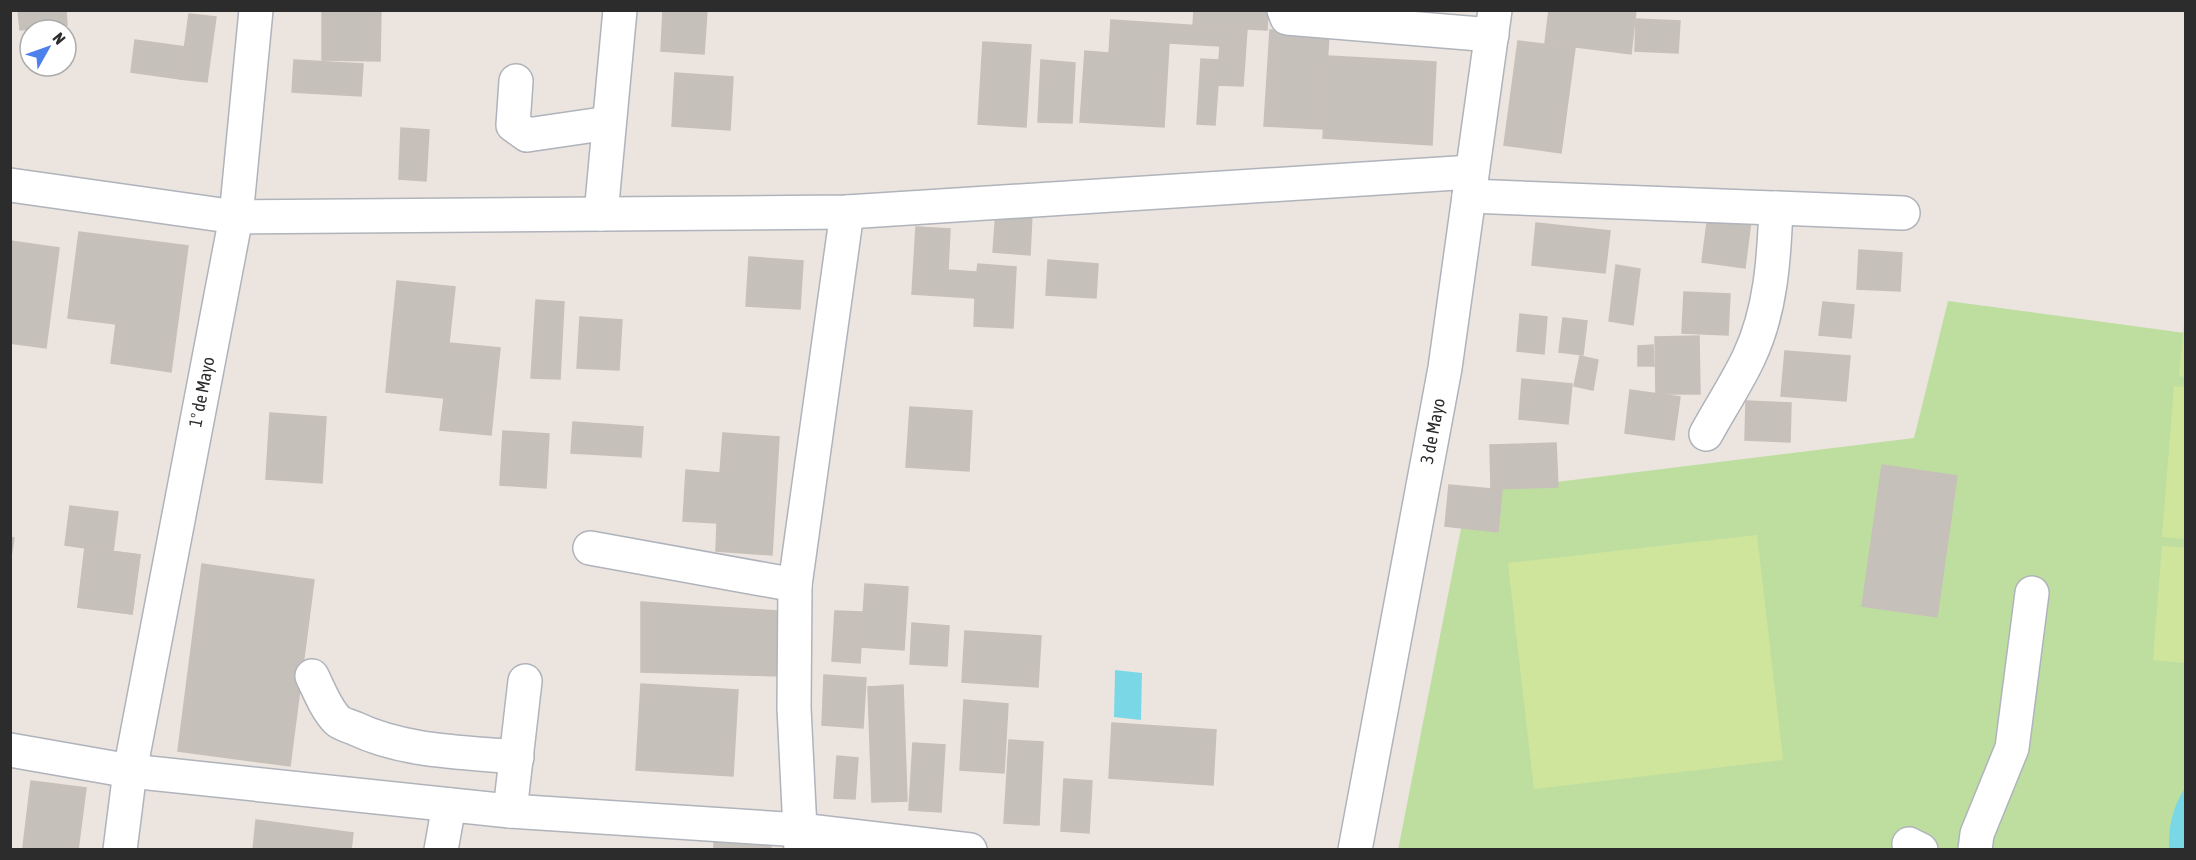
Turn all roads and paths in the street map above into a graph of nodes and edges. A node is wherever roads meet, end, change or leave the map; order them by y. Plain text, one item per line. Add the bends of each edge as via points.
1 (256, 10) edge
2 (620, 10) edge
3 (1284, 10) edge
4 (1494, 23) edge
5 (516, 81) dead end
6 (609, 123) junction
7 (1471, 184) junction
8 (10, 185) edge
9 (1776, 208) junction
10 (848, 212) junction
11 (1903, 213) dead end
12 (602, 214) junction
13 (236, 217) junction
14 (1706, 434) dead end
15 (590, 548) dead end
16 (795, 585) junction
17 (2032, 593) dead end
18 (312, 676) dead end
19 (525, 681) dead end
20 (10, 750) edge
21 (517, 757) junction
22 (130, 771) junction
23 (449, 805) junction
24 (510, 811) junction
25 (801, 840) edge
26 (120, 849) edge
27 (441, 849) edge
28 (970, 849) edge
29 (1355, 849) edge
30 (1975, 849) edge

1 - 13 street, 1º de Mayo
2 - 6 street
3 - 4 street via 1287,18
4 - 7 street, 3 de Mayo
5 - 6 street via 513,125 527,135
6 - 12 street
7 - 9 street
7 - 10 street
7 - 29 street, 3 de Mayo via 1445,368
8 - 13 street
9 - 11 street
9 - 14 street via 1767,304 1750,356
10 - 12 street
10 - 16 street
12 - 13 street
13 - 22 street, 1º de Mayo
15 - 16 street
16 - 25 street via 794,708
17 - 30 street via 2012,748 1977,834
18 - 21 street via 338,721 365,734 400,744
19 - 21 street
20 - 22 street
21 - 24 street
22 - 23 street
22 - 26 street, 1º de Mayo
23 - 24 street
23 - 27 street
24 - 25 street
25 - 28 street

